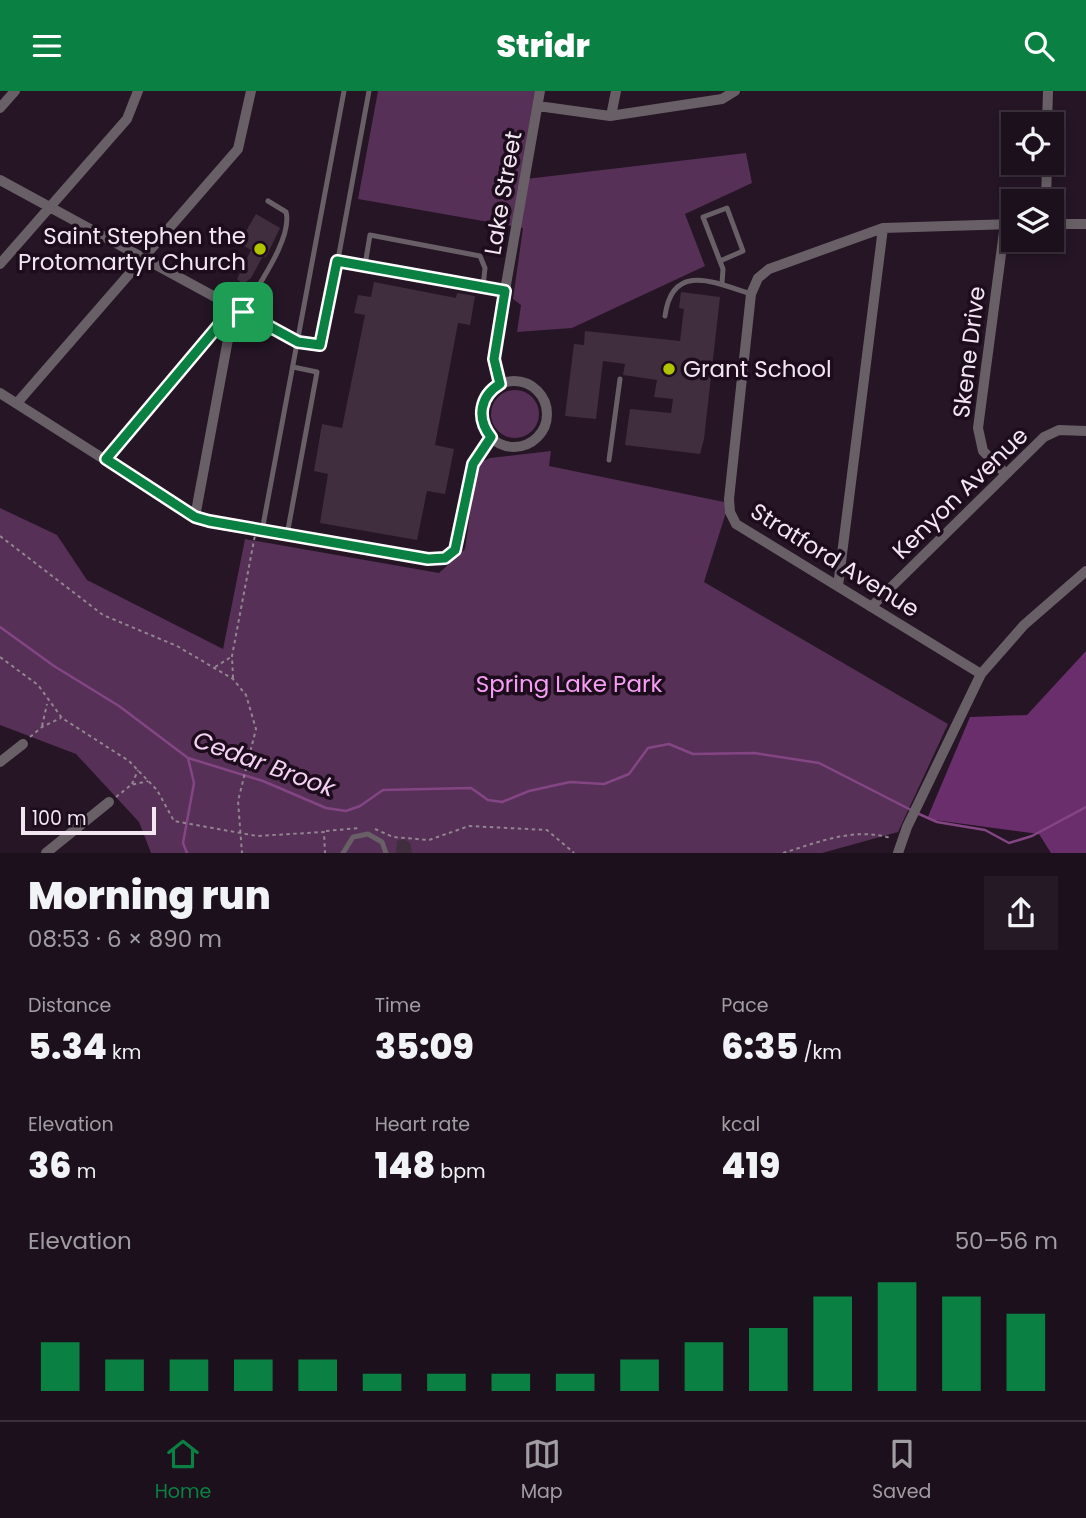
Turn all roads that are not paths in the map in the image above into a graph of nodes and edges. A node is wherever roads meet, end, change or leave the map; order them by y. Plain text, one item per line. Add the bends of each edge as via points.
1 (15, 91) edge
2 (138, 91) edge
3 (251, 91) edge
4 (344, 91) edge
5 (369, 91) edge
6 (540, 91) edge
7 (616, 91) edge
8 (735, 91) edge
9 (1048, 91) edge
10 (538, 106) junction
11 (0, 108) edge
12 (1047, 112) edge
13 (611, 116) junction
14 (0, 180) edge
15 (268, 201) dead end
16 (50, 207) junction
17 (1064, 224) edge
18 (1086, 224) edge
19 (1001, 225) edge
20 (883, 228) junction
21 (1005, 252) edge
22 (144, 258) junction
23 (337, 261) junction
24 (720, 261) junction
25 (0, 264) edge
26 (365, 265) junction
27 (722, 284) junction
28 (483, 287) junction
29 (505, 291) junction
30 (751, 294) junction
31 (238, 310) junction
32 (665, 316) dead end
33 (283, 334) joint
34 (298, 342) junction
35 (293, 367) junction
36 (620, 379) dead end
37 (500, 384) junction
38 (0, 393) edge
39 (16, 403) junction
40 (1086, 431) edge
41 (491, 437) junction
42 (106, 459) junction
43 (610, 460) dead end
44 (1006, 474) junction
45 (195, 517) junction
46 (259, 530) junction
47 (287, 535) junction
48 (1086, 571) edge
49 (838, 586) junction
50 (871, 607) junction
51 (981, 674) junction
52 (23, 744) road end
53 (0, 762) edge
54 (109, 802) road end
55 (46, 853) edge
56 (343, 853) edge
57 (386, 853) edge
58 (898, 853) edge

1 - 11 street
2 - 16 street via 127,119
3 - 22 street via 238,149
4 - 34 lane
5 - 23 lane
6 - 10 street, Lake Street
7 - 13 street
8 - 13 street via 722,99
9 - 12 street
10 - 13 street
10 - 29 street, Lake Street
14 - 16 street
15 - 31 lane via 286,212 288,226
16 - 22 street
16 - 25 street
17 - 18 street
19 - 20 street
20 - 30 street, Stratford Avenue via 769,269 758,278
20 - 49 street
21 - 44 street, Skene Drive via 978,428 983,451
22 - 31 street
22 - 39 street
23 - 26 lane
23 - 34 lane via 323,341 317,346
24 - 24 lane via 704,217 727,208 743,251
24 - 27 lane
26 - 28 lane
26 - 28 lane via 370,235 480,256 485,268
27 - 30 lane
27 - 32 lane via 690,279 677,284 667,299
28 - 29 lane
29 - 37 street, Lake Street via 494,359
30 - 49 street, Stratford Avenue via 730,512 737,524
31 - 33 street
31 - 42 street
31 - 45 street
33 - 34 lane
34 - 35 lane
35 - 46 lane
35 - 47 lane via 317,372
36 - 43 lane
37 - 41 street via 483,404 483,423
37 - 41 street via 523,382 540,394 546,421 527,444 509,446
38 - 39 street
39 - 42 street
40 - 44 street, Kenyon Avenue via 1059,430 1044,437
41 - 47 lane via 473,464 455,550 445,558
42 - 45 street
44 - 50 street, Kenyon Avenue
45 - 46 lane
46 - 47 lane
48 - 51 street via 1024,625
49 - 50 street, Stratford Avenue
50 - 51 street, Stratford Avenue
51 - 58 street
52 - 53 street
54 - 55 street
56 - 57 lane via 352,837 368,834 382,842

